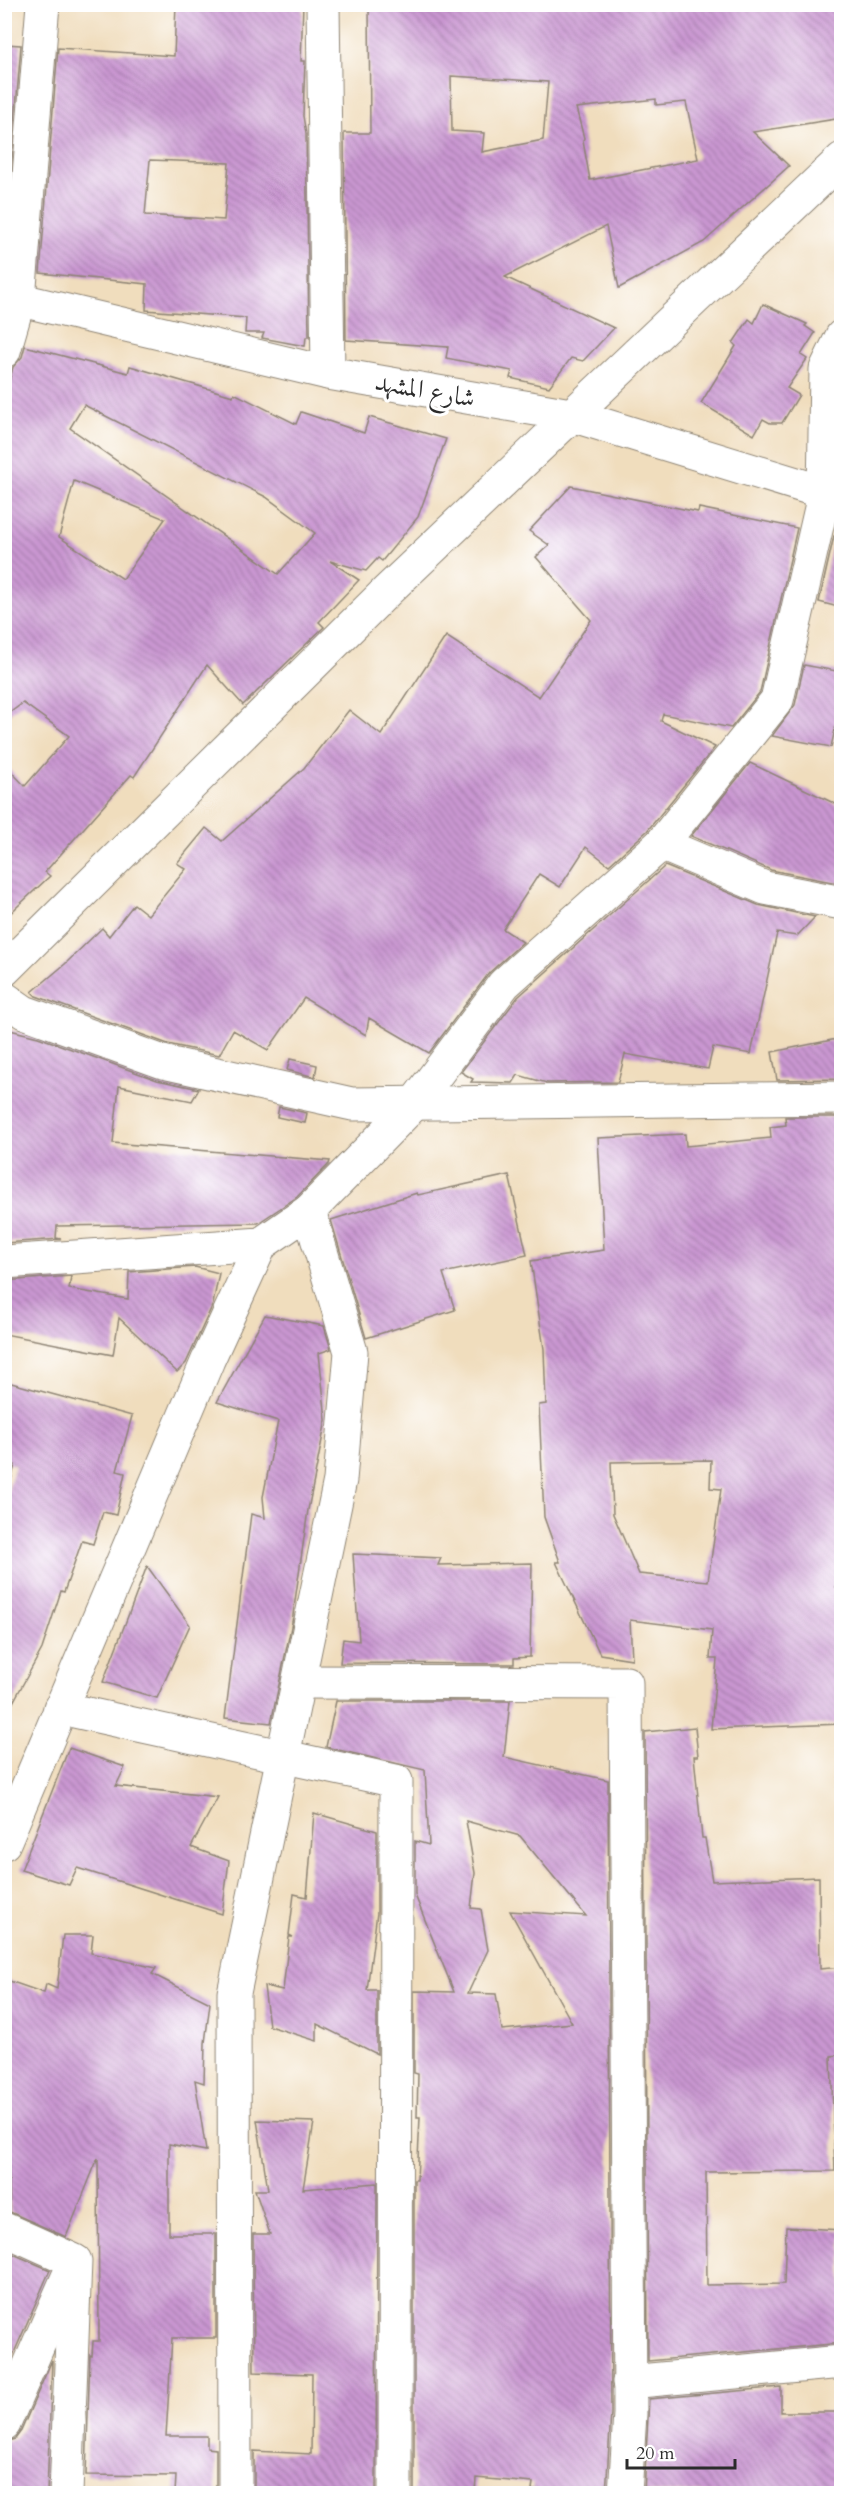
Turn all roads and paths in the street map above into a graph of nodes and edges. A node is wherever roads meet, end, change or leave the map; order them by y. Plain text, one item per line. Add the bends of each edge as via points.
1 (43, 4) edge
2 (324, 4) edge
3 (842, 159) edge
4 (12, 298) edge
5 (842, 336) edge
6 (4, 351) edge
7 (328, 373) junction
8 (571, 416) junction
9 (833, 497) edge
10 (661, 844) junction
11 (842, 903) edge
12 (4, 970) edge
13 (4, 998) edge
14 (842, 1098) edge
15 (414, 1104) junction
16 (309, 1211) junction
17 (261, 1244) junction
18 (4, 1262) edge
19 (299, 1682) junction
20 (60, 1708) junction
21 (283, 1756) junction
22 (4, 1844) edge
23 (4, 2229) edge
24 (75, 2260) junction
25 (842, 2362) edge
26 (629, 2382) junction
27 (4, 2424) edge
28 (66, 2493) edge
29 (235, 2493) edge
30 (395, 2493) edge
31 (625, 2493) edge

1 - 4 street
2 - 7 street
3 - 8 street
4 - 6 street
4 - 7 street, شارع المشهد
5 - 9 street via 826,369
7 - 8 street, شارع المشهد
8 - 9 street, شارع المشهد
8 - 12 street via 387,591
9 - 10 street via 777,700
10 - 11 street via 765,888
10 - 15 street via 504,984
13 - 15 street via 24,1012 163,1062 352,1104
14 - 15 street
15 - 16 street
16 - 17 street
16 - 19 street via 351,1352 340,1480
17 - 18 street
17 - 20 street
19 - 21 street
19 - 26 street via 626,1683
20 - 21 street
20 - 22 street
21 - 29 street via 234,1993
21 - 30 street via 396,1781
23 - 24 street
24 - 27 street
24 - 28 street
25 - 26 street
26 - 31 street

